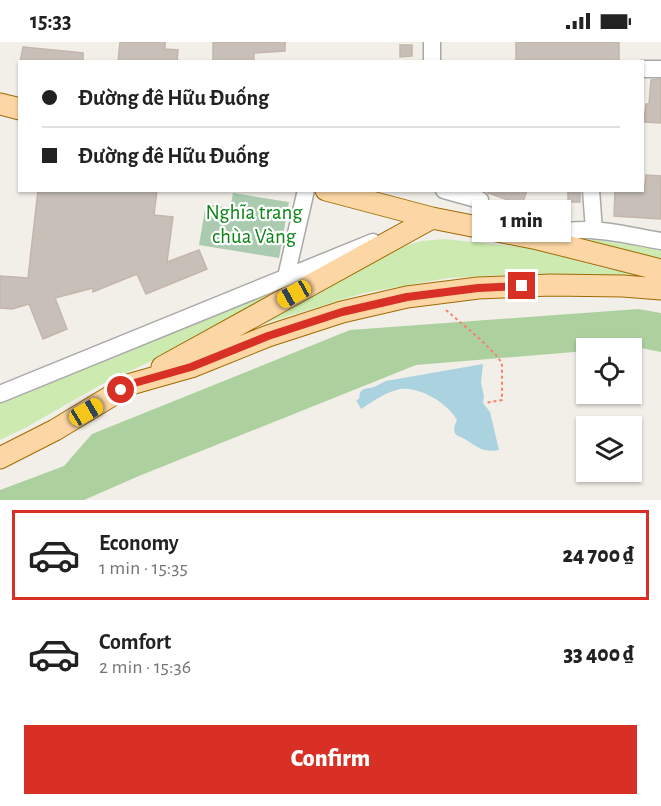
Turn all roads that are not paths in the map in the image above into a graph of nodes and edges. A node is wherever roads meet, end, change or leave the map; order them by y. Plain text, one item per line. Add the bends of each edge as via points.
1 (432, 42) edge
2 (432, 60) edge
3 (661, 63) edge
4 (644, 68) edge
5 (0, 104) edge
6 (18, 108) edge
7 (306, 192) edge
8 (334, 192) edge
9 (459, 192) edge
10 (591, 192) edge
11 (482, 195) edge
12 (432, 218) junction
13 (471, 225) junction
14 (594, 230) junction
15 (538, 239) junction
16 (661, 241) edge
17 (661, 270) edge
18 (286, 277) junction
19 (661, 289) edge
20 (131, 384) junction
21 (0, 394) edge
22 (0, 458) edge

1 - 2 street
3 - 4 street
5 - 6 main road
7 - 18 street
8 - 12 main road
9 - 11 street
10 - 14 street
11 - 13 street
12 - 13 main road
12 - 18 street
12 - 20 main road
13 - 15 main road
14 - 15 street via 563,231
14 - 16 street
15 - 17 main road
18 - 21 street
19 - 20 main road via 542,285 407,297 342,312 191,367
20 - 22 main road

